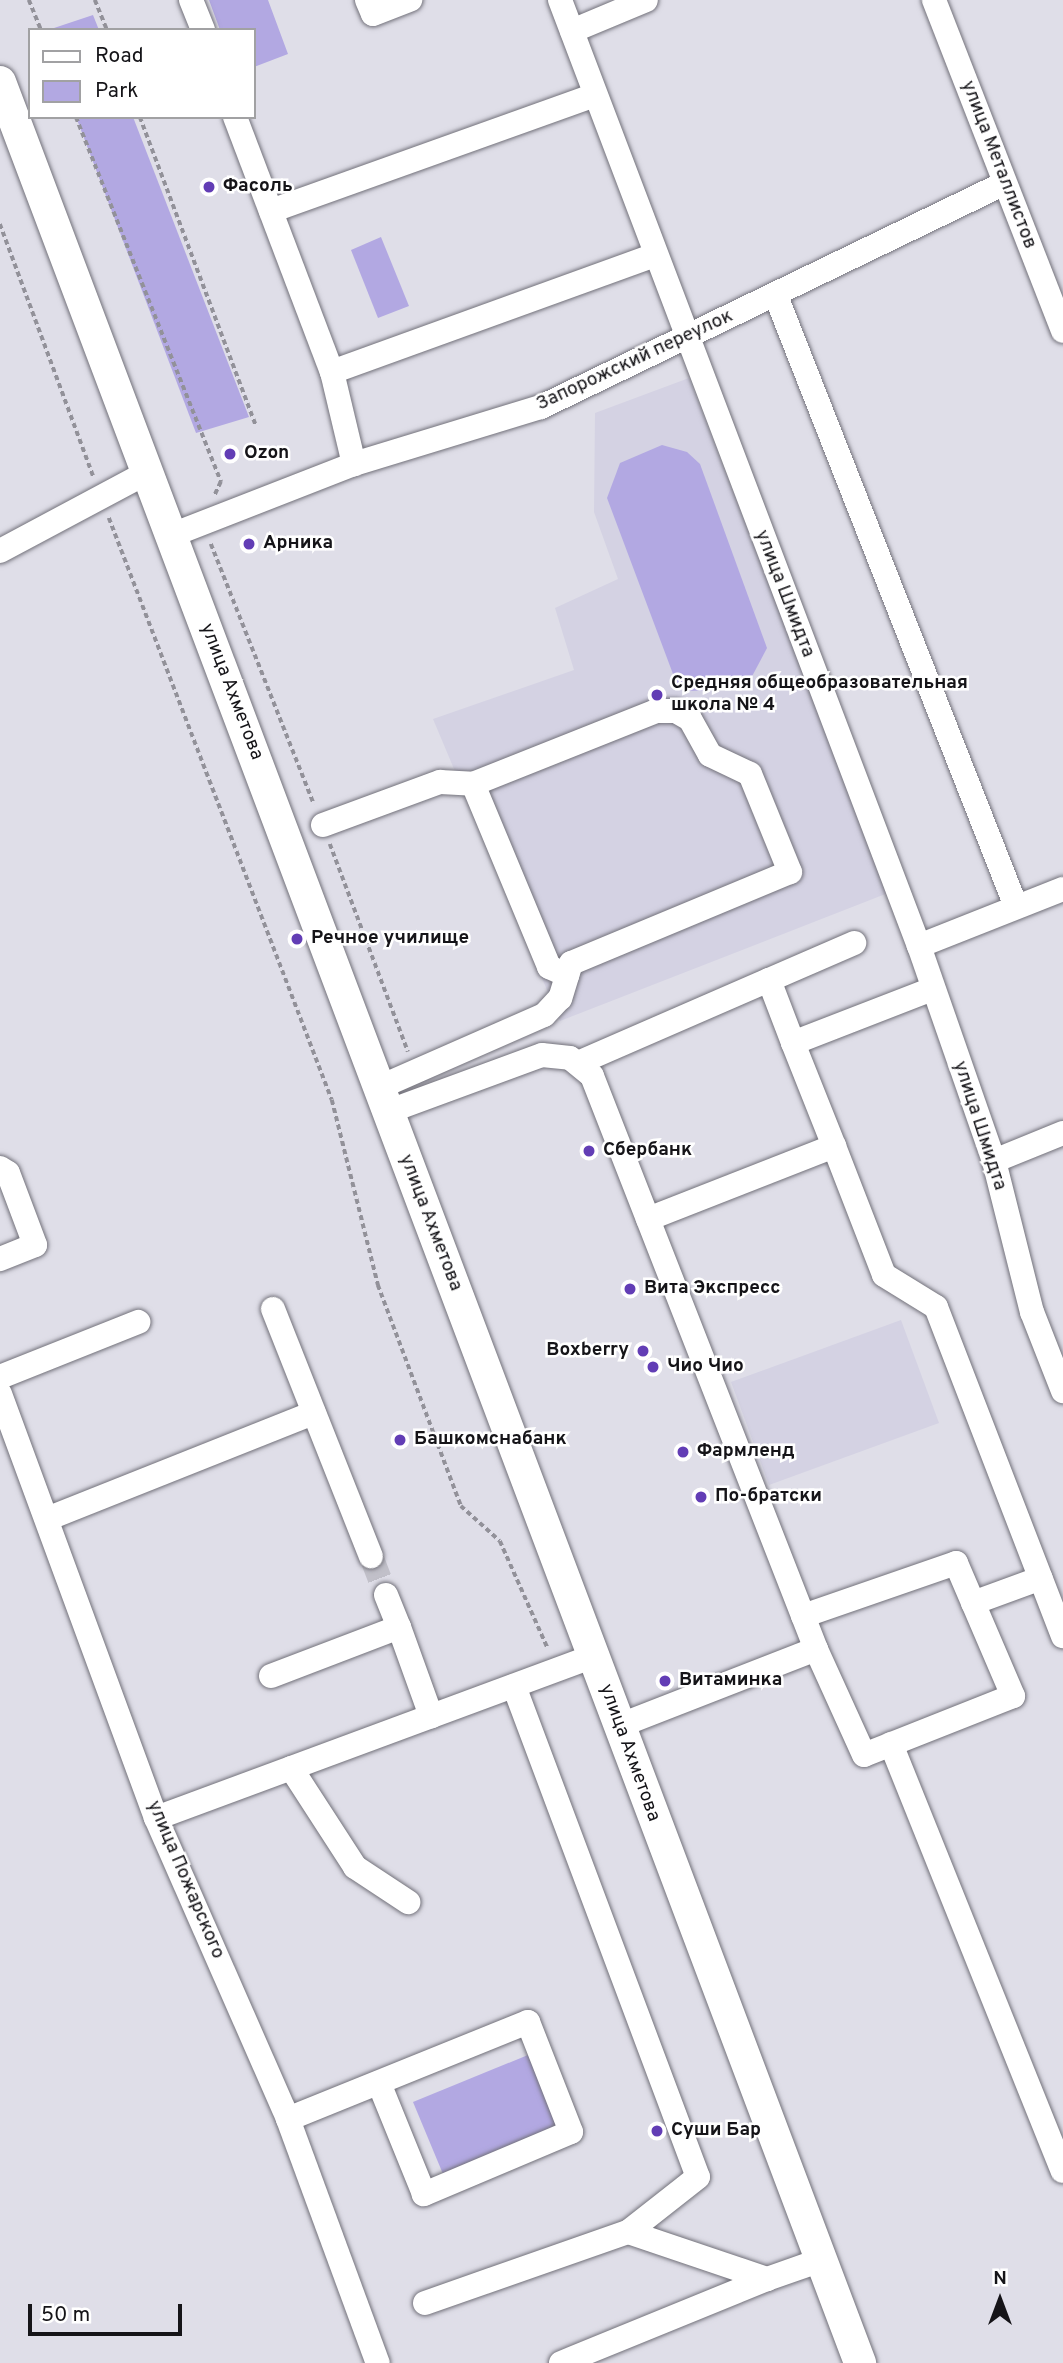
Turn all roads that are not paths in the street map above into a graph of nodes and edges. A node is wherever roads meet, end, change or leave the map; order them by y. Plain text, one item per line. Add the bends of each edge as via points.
1 (191, 0) edge
2 (367, 0) edge
3 (410, 0) edge
4 (560, 0) edge
5 (646, 0) edge
6 (934, 0) edge
7 (202, 28) edge
8 (572, 32) junction
9 (0, 82) edge
10 (595, 95) junction
11 (236, 119) edge
12 (1005, 183) junction
13 (271, 211) junction
14 (655, 255) junction
15 (776, 296) junction
16 (1063, 331) edge
17 (686, 338) junction
18 (332, 372) junction
19 (354, 464) junction
20 (148, 472) junction
21 (172, 535) junction
22 (0, 551) edge
23 (473, 784) junction
24 (323, 825) road end
25 (1063, 889) edge
26 (1015, 904) junction
27 (854, 943) dead end
28 (919, 946) junction
29 (567, 975) junction
30 (769, 980) junction
31 (932, 989) junction
32 (793, 1042) junction
33 (578, 1063) junction
34 (384, 1099) junction
35 (1063, 1133) edge
36 (834, 1146) junction
37 (994, 1161) junction
38 (0, 1168) edge
39 (648, 1219) junction
40 (0, 1259) edge
41 (273, 1309) dead end
42 (138, 1322) dead end
43 (0, 1377) edge
44 (1063, 1391) edge
45 (0, 1394) edge
46 (314, 1413) junction
47 (5, 1418) edge
48 (47, 1519) junction
49 (371, 1556) tunnel mouth
50 (1041, 1578) junction
51 (386, 1595) tunnel mouth
52 (973, 1603) junction
53 (803, 1616) junction
54 (399, 1627) junction
55 (1063, 1636) edge
56 (816, 1650) junction
57 (594, 1656) junction
58 (271, 1676) dead end
59 (514, 1686) junction
60 (431, 1716) junction
61 (618, 1726) junction
62 (891, 1744) junction
63 (290, 1768) junction
64 (156, 1818) junction
65 (408, 1902) dead end
66 (379, 2083) junction
67 (288, 2119) junction
68 (1063, 2171) edge
69 (628, 2232) junction
70 (821, 2260) junction
71 (767, 2279) junction
72 (425, 2303) dead end
73 (378, 2363) edge
74 (561, 2363) edge
75 (860, 2363) edge

1 - 7 street
2 - 3 street via 373,14
4 - 8 street, улица Шмидта
5 - 8 street
6 - 12 street, улица Металлистов
8 - 10 street, улица Шмидта
9 - 20 main road, улица Ахметова
10 - 13 street
10 - 14 street, улица Шмидта
11 - 13 street
12 - 15 street, Запорожский переулок
12 - 16 street, улица Металлистов
13 - 18 street
14 - 17 street, улица Шмидта
14 - 18 street
15 - 17 street, Запорожский переулок
15 - 26 street
17 - 19 street, Запорожский переулок via 541,407
17 - 28 street, улица Шмидта
18 - 19 street
19 - 21 street, Запорожский переулок
20 - 21 main road, улица Ахметова
20 - 22 street
21 - 34 main road, улица Ахметова
23 - 24 street via 440,782
23 - 29 street via 549,967
23 - 29 street via 656,711 690,719 710,755 750,774 790,872 571,963
25 - 26 street
26 - 28 street
27 - 30 street
28 - 31 street, улица Шмидта
29 - 34 street via 560,998 544,1015
30 - 32 street
30 - 33 street
31 - 32 street
31 - 37 street, улица Шмидта
32 - 36 street
33 - 34 street via 542,1055
33 - 39 street via 592,1076
34 - 57 main road, улица Ахметова
35 - 37 street
36 - 39 street
36 - 50 street via 884,1275 936,1307
37 - 44 street, улица Шмидта via 1032,1312
38 - 40 street via 8,1173 35,1245
39 - 53 street
41 - 46 street
42 - 43 street
45 - 47 street, улица Пожарского
46 - 48 street
46 - 49 street
47 - 48 street, улица Пожарского
48 - 64 street, улица Пожарского
50 - 52 street
50 - 55 street
51 - 54 street
52 - 53 street via 956,1563
52 - 62 street via 1013,1696
53 - 56 street
54 - 58 street
54 - 60 street
56 - 61 street
56 - 62 street via 864,1755
57 - 59 street
57 - 61 main road, улица Ахметова
59 - 60 street
59 - 69 street via 698,2177
60 - 63 street
61 - 70 main road, улица Ахметова
62 - 68 street
63 - 64 street
63 - 65 street via 355,1867
64 - 67 street, улица Пожарского
66 - 66 street via 528,2022 571,2132 424,2194
66 - 67 street
67 - 73 street, улица Пожарского
69 - 71 street
69 - 72 street
70 - 71 street
70 - 75 main road, улица Ахметова
71 - 74 street

